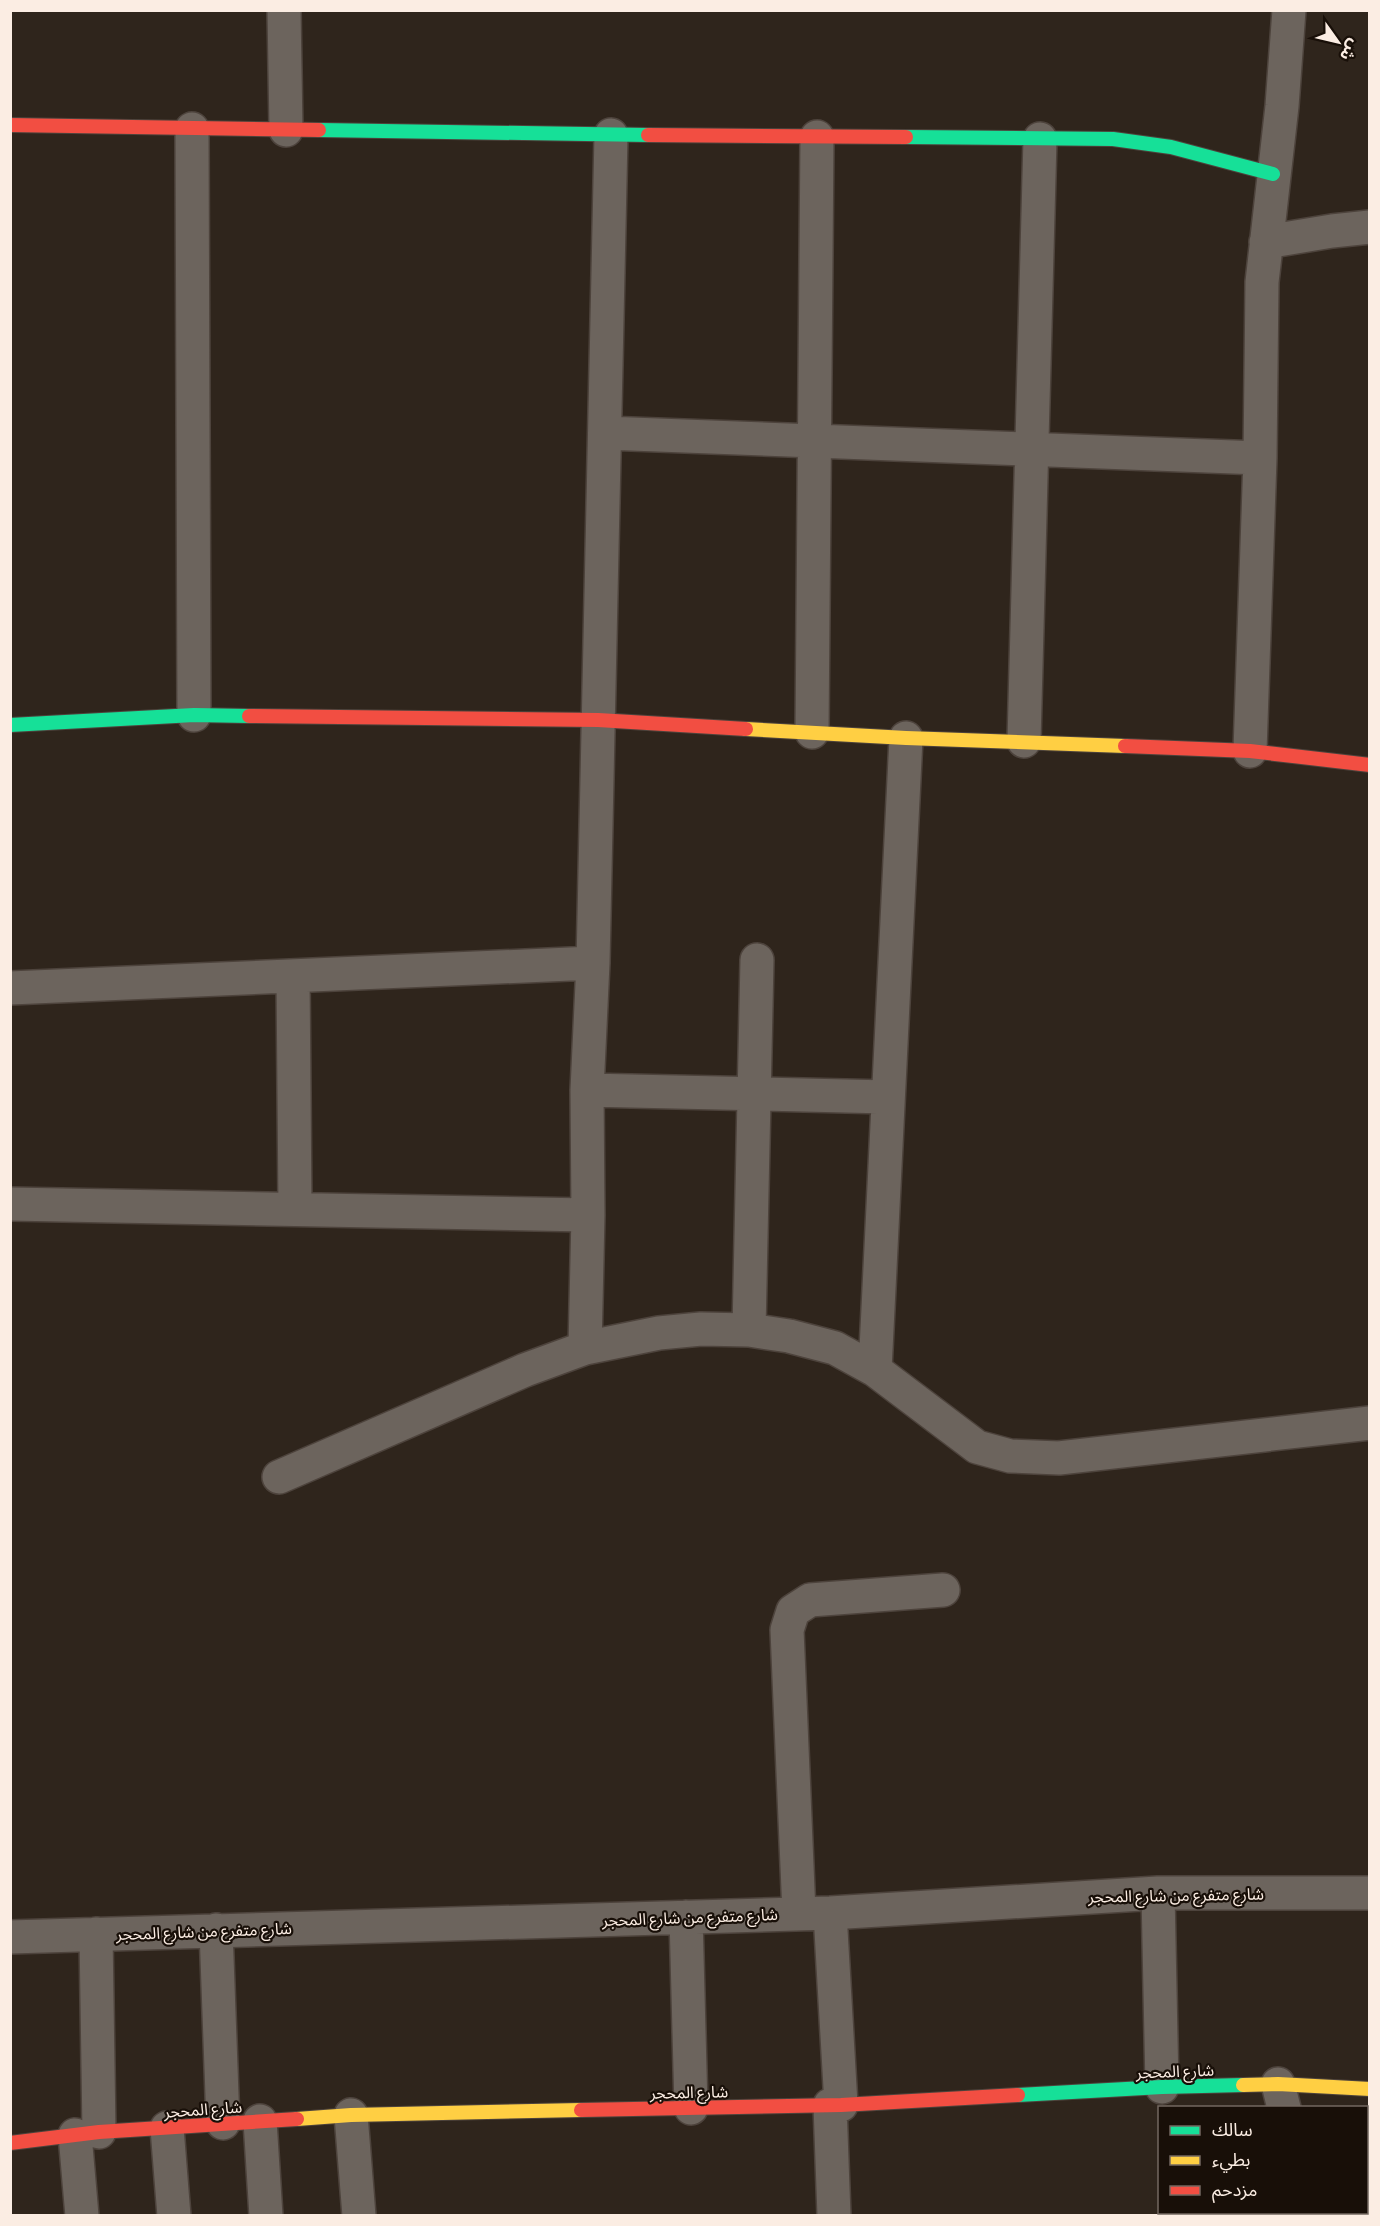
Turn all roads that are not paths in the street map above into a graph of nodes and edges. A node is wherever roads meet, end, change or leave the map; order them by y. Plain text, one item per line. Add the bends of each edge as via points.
1 (284, 10) edge
2 (1289, 10) edge
3 (10, 125) edge
4 (192, 129) junction
5 (286, 130) junction
6 (611, 135) junction
7 (817, 138) junction
8 (1040, 139) junction
9 (1274, 174) junction
10 (1370, 227) edge
11 (1266, 242) junction
12 (604, 433) junction
13 (814, 441) junction
14 (1032, 449) junction
15 (1260, 458) junction
16 (194, 715) junction
17 (598, 720) junction
18 (10, 725) edge
19 (812, 732) junction
20 (906, 738) junction
21 (1024, 741) junction
22 (1250, 751) junction
23 (1370, 765) edge
24 (758, 960) dead end
25 (593, 963) junction
26 (293, 975) junction
27 (10, 988) edge
28 (587, 1090) junction
29 (754, 1094) junction
30 (888, 1097) junction
31 (10, 1204) edge
32 (295, 1208) junction
33 (588, 1215) junction
34 (749, 1330) junction
35 (585, 1348) junction
36 (875, 1370) junction
37 (1370, 1423) edge
38 (279, 1477) dead end
39 (943, 1590) dead end
40 (1158, 1893) junction
41 (1370, 1893) edge
42 (815, 1913) junction
43 (686, 1917) junction
44 (216, 1930) junction
45 (96, 1935) junction
46 (10, 1937) edge
47 (1162, 2087) junction
48 (1370, 2089) edge
49 (1281, 2096) edge
50 (835, 2105) junction
51 (691, 2108) junction
52 (351, 2115) junction
53 (260, 2121) junction
54 (223, 2123) junction
55 (167, 2128) junction
56 (87, 2134) junction
57 (10, 2143) edge
58 (82, 2216) edge
59 (174, 2216) edge
60 (266, 2216) edge
61 (359, 2216) edge
62 (834, 2216) edge

1 - 5 street
2 - 9 street
3 - 4 street
4 - 5 street
4 - 16 street
5 - 6 street
6 - 7 street
6 - 12 street
7 - 8 street
7 - 13 street
8 - 9 street via 1113,139 1171,147
8 - 14 street
9 - 11 street
10 - 11 street
11 - 15 street
12 - 13 street
12 - 17 street
13 - 14 street
13 - 19 street
14 - 15 street
14 - 21 street
15 - 22 street
16 - 17 street
16 - 18 street
17 - 19 street
17 - 25 street
19 - 20 street
20 - 21 street
20 - 30 street
21 - 22 street
22 - 23 street
24 - 29 street
25 - 26 street
25 - 28 street
26 - 27 street
26 - 32 street
28 - 29 street
28 - 33 street
29 - 30 street
29 - 34 street
30 - 36 street
31 - 32 street
32 - 33 street
33 - 35 street
34 - 35 street via 659,1333
34 - 36 street via 835,1348
35 - 38 street via 525,1370
36 - 37 street via 977,1447 1010,1456 1059,1458
39 - 42 street via 810,1600 793,1611 787,1629
40 - 41 street, شارع متفرع من شارع المحجر
40 - 42 street, شارع متفرع من شارع المحجر
40 - 47 street
42 - 43 street, شارع متفرع من شارع المحجر
42 - 50 street
43 - 44 street, شارع متفرع من شارع المحجر
43 - 51 street
44 - 45 street, شارع متفرع من شارع المحجر
44 - 54 street
45 - 46 street, شارع متفرع من شارع المحجر
45 - 56 street
47 - 49 street, شارع المحجر
47 - 50 street, شارع المحجر
48 - 49 street, شارع المحجر
50 - 51 street, شارع المحجر
50 - 62 street
51 - 52 street, شارع المحجر
52 - 53 street, شارع المحجر
52 - 61 street
53 - 54 street, شارع المحجر
53 - 60 street
54 - 55 street, شارع المحجر
55 - 56 street, شارع المحجر
55 - 59 street
56 - 57 street, شارع المحجر
56 - 58 street

